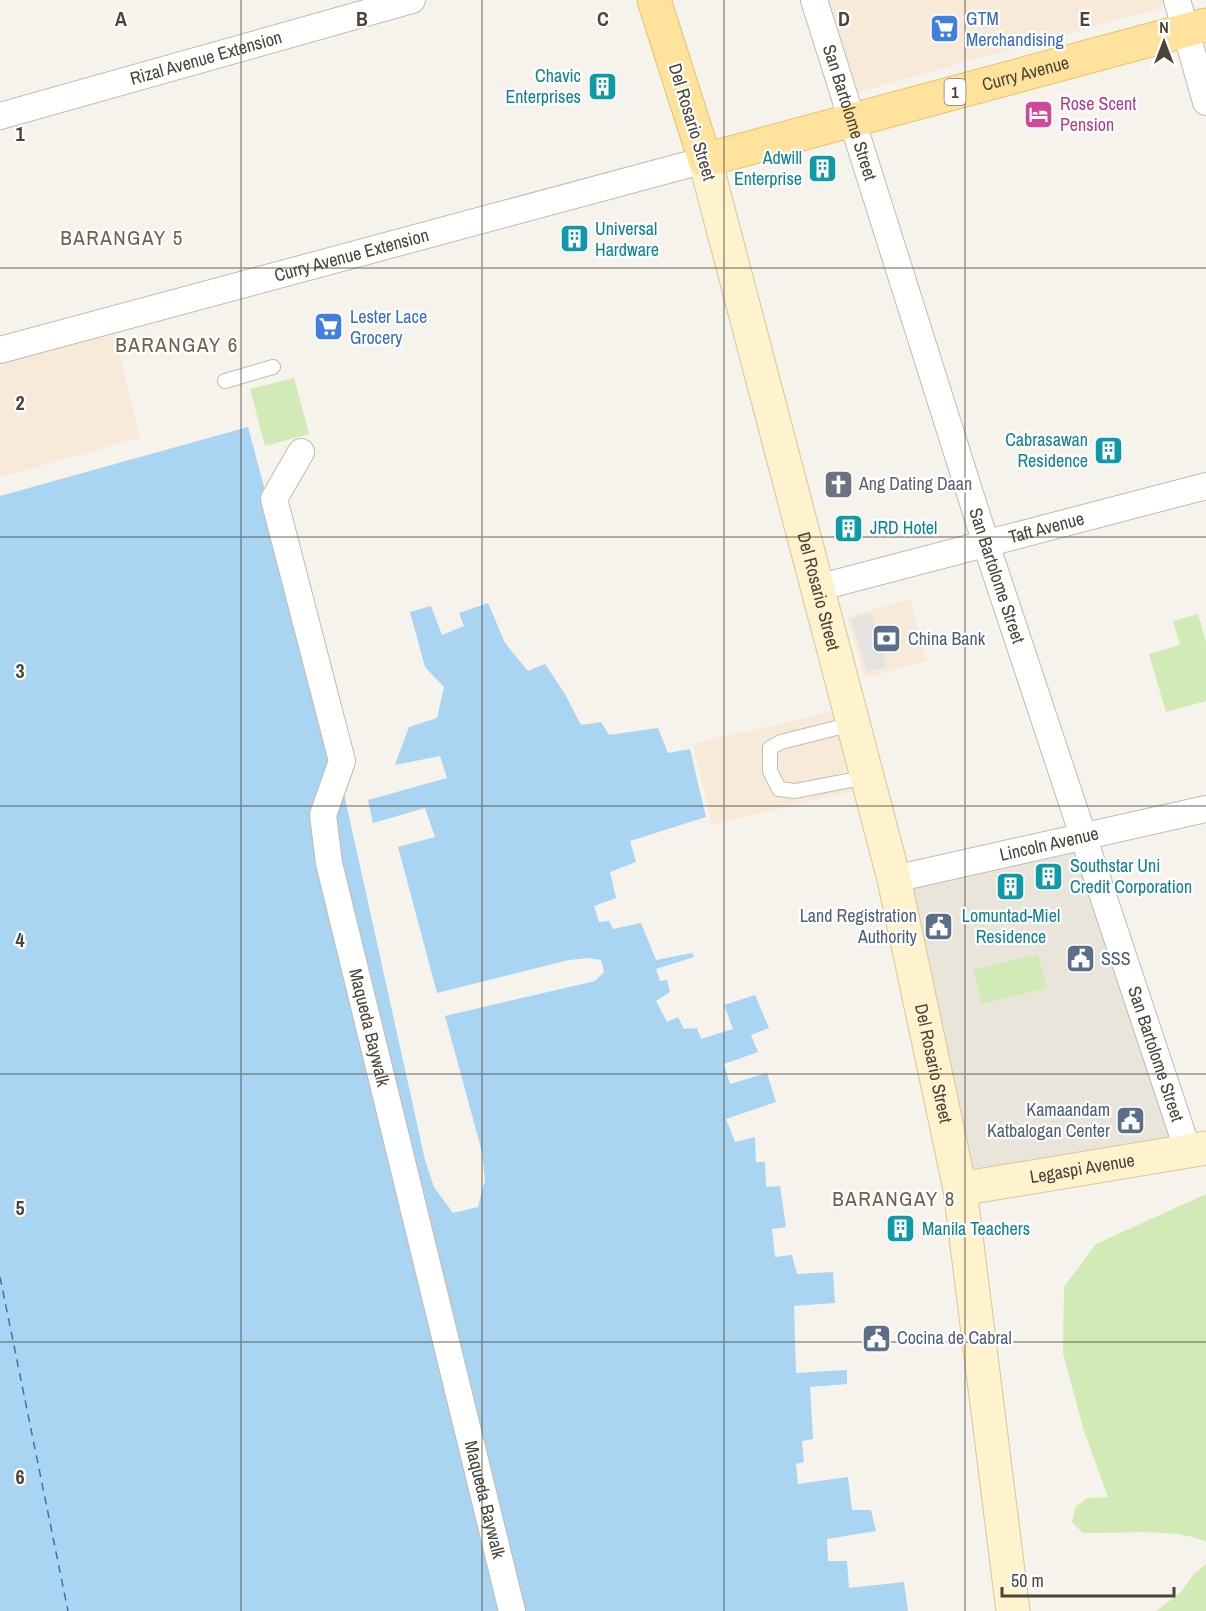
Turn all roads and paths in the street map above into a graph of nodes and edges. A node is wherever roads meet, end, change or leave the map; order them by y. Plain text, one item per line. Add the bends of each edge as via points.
1 (412, 0) edge
2 (654, 0) edge
3 (814, 0) edge
4 (1177, 0) edge
5 (1196, 28) edge
6 (1206, 102) edge
7 (0, 116) edge
8 (853, 120) junction
9 (705, 160) junction
10 (0, 350) edge
11 (273, 367) dead end
12 (225, 381) dead end
13 (301, 452) dead end
14 (1206, 486) edge
15 (986, 544) junction
16 (817, 588) junction
17 (852, 724) junction
18 (867, 777) junction
19 (1206, 809) edge
20 (1085, 837) junction
21 (894, 879) junction
22 (1197, 1149) edge
23 (960, 1189) junction
24 (512, 1611) edge
25 (1013, 1611) edge

1 - 7 street, Rizal Avenue Extension
2 - 9 main road, Del Rosario Street
3 - 8 street, San Bartolome Street
4 - 5 street
5 - 6 street
5 - 8 main road, Curry Avenue / 1
8 - 9 main road, Curry Avenue / 1
8 - 15 street, San Bartolome Street
9 - 10 street, Curry Avenue Extension
9 - 16 street, Del Rosario Street
11 - 12 lane
13 - 24 street, Maqueda Baywalk via 274,499 342,761 323,815 328,863
14 - 15 street, Taft Avenue
15 - 16 street, Taft Avenue
15 - 20 street, San Bartolome Street
16 - 17 street, Del Rosario Street
17 - 18 street, Del Rosario Street
17 - 18 lane via 770,748 770,771 779,789 795,791
18 - 21 street, Del Rosario Street
19 - 20 street, Lincoln Avenue
20 - 21 street, Lincoln Avenue
20 - 22 street, San Bartolome Street
21 - 23 street, Del Rosario Street
22 - 23 street, Legaspi Avenue
23 - 25 street, Del Rosario Street

